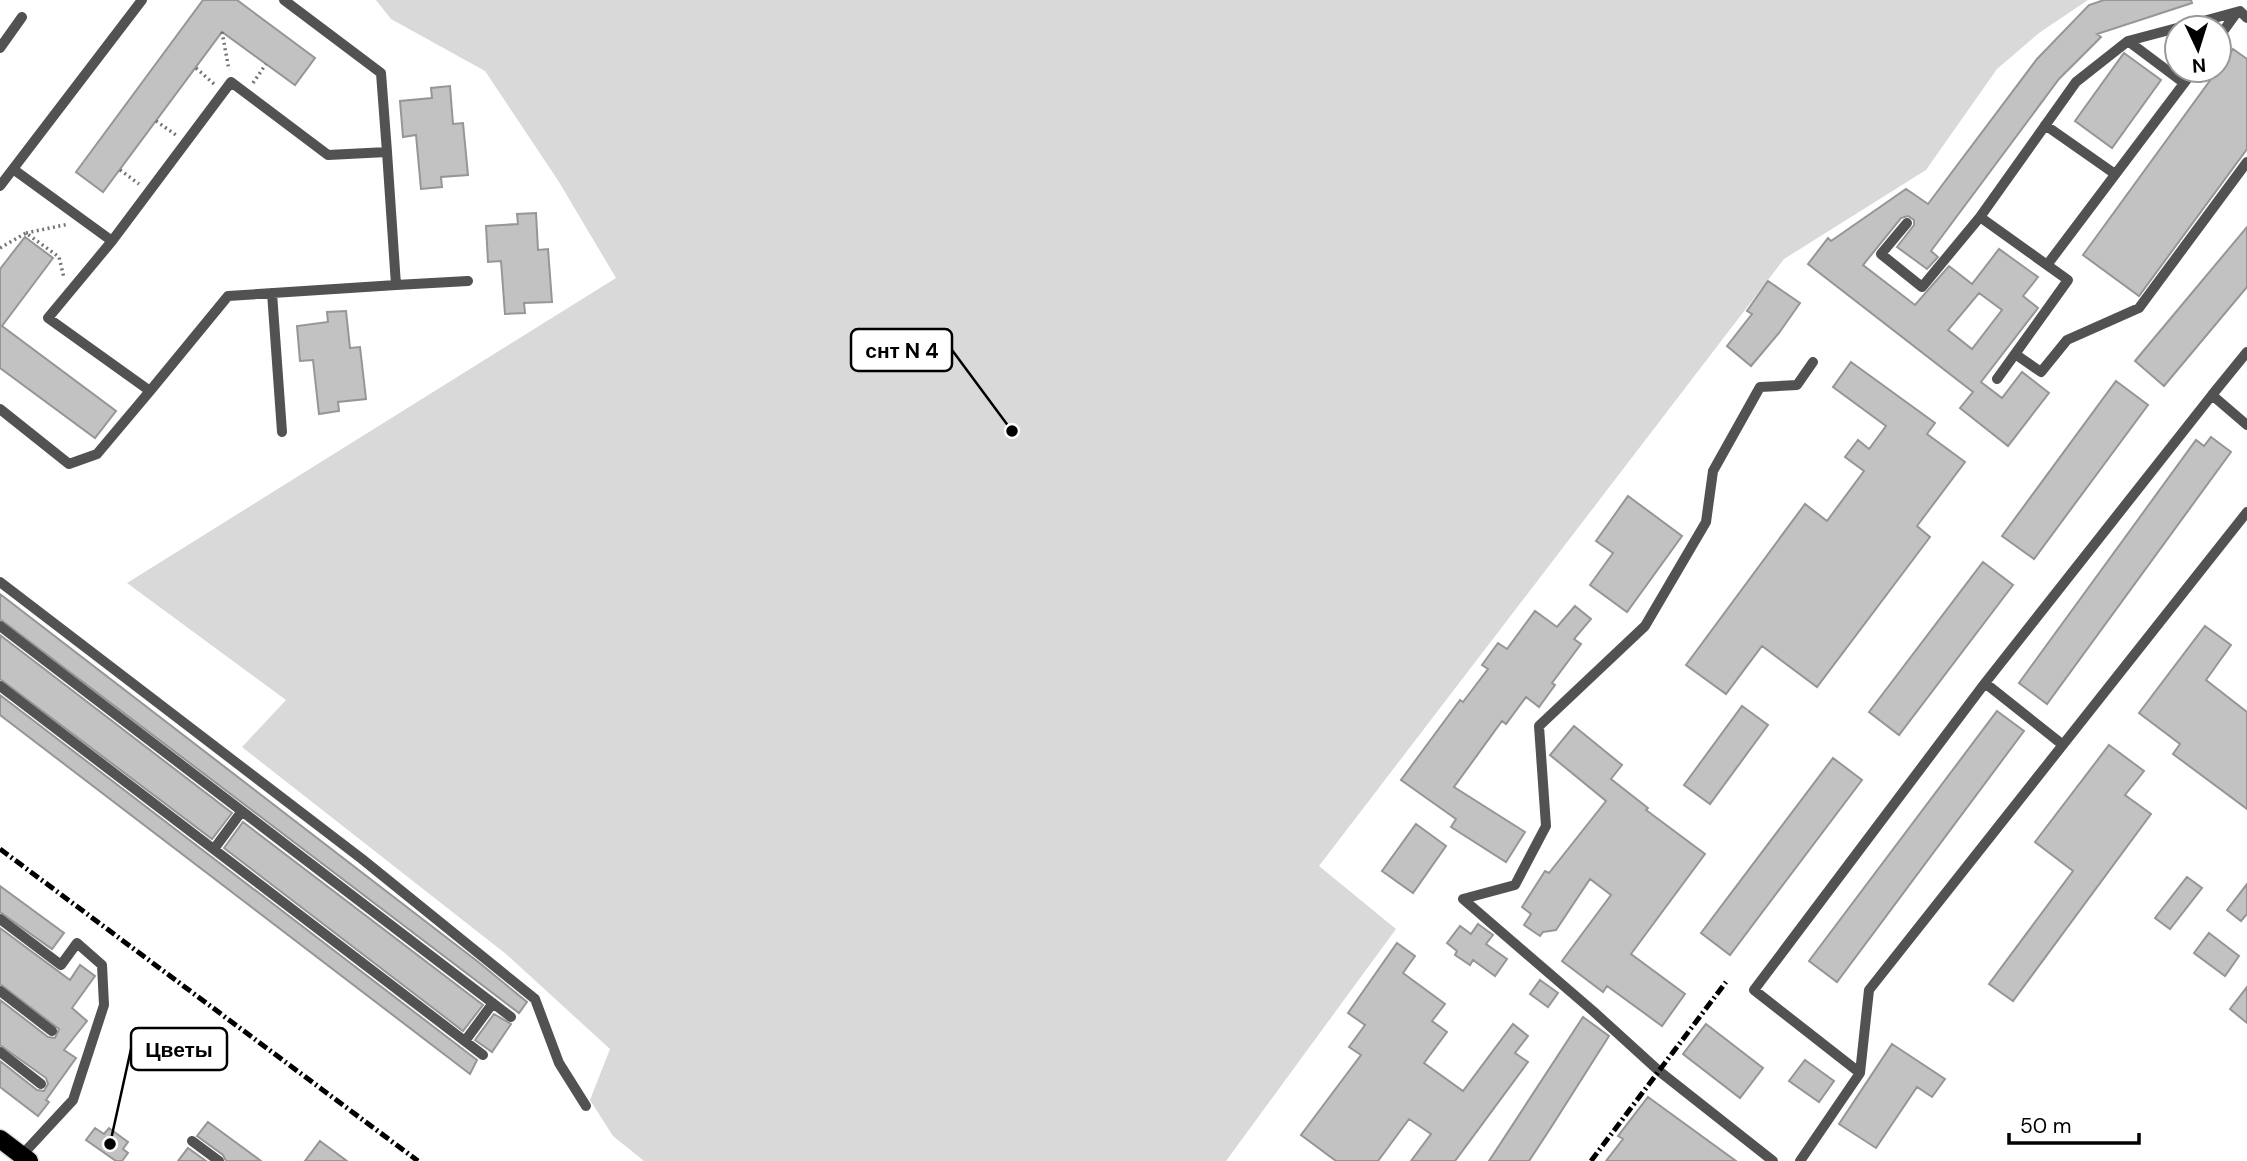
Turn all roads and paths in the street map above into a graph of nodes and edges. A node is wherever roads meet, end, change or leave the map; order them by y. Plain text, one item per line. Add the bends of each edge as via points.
1 (142, 0) edge
2 (284, 0) edge
3 (22, 17) dead end
4 (222, 32) dead end
5 (2163, 32) edge
6 (2128, 41) junction
7 (0, 47) edge
8 (266, 64) dead end
9 (2163, 67) edge
10 (196, 68) dead end
11 (231, 82) junction
12 (2183, 84) edge
13 (223, 92) junction
14 (246, 93) junction
15 (156, 121) dead end
16 (2045, 125) junction
17 (186, 142) junction
18 (387, 152) junction
19 (2247, 162) edge
20 (13, 169) junction
21 (120, 170) dead end
22 (2115, 174) junction
23 (127, 175) dead end
24 (0, 186) edge
25 (1980, 217) junction
26 (85, 221) junction
27 (1907, 223) dead end
28 (26, 233) junction
29 (112, 240) junction
30 (0, 248) edge
31 (2047, 265) junction
32 (468, 281) dead end
33 (396, 285) junction
34 (272, 293) junction
35 (68, 294) junction
36 (2247, 352) edge
37 (2015, 354) junction
38 (1813, 362) dead end
39 (1997, 379) dead end
40 (150, 391) junction
41 (2212, 395) junction
42 (0, 409) edge
43 (2247, 425) edge
44 (282, 432) dead end
45 (2247, 512) edge
46 (0, 582) edge
47 (0, 626) edge
48 (1985, 683) junction
49 (0, 686) edge
50 (2063, 745) junction
51 (242, 811) junction
52 (214, 849) junction
53 (0, 919) edge
54 (0, 991) edge
55 (493, 1003) junction
56 (512, 1017) dead end
57 (52, 1031) dead end
58 (465, 1041) junction
59 (0, 1052) edge
60 (483, 1055) dead end
61 (1860, 1073) junction
62 (41, 1084) dead end
63 (586, 1106) dead end
64 (0, 1139) edge
65 (191, 1141) dead end
66 (26, 1158) edge
67 (219, 1161) edge
68 (1773, 1161) edge
69 (1800, 1161) edge

1 - 20 lane
2 - 18 lane via 381,73
3 - 7 lane
4 - 11 path
5 - 6 lane
6 - 9 lane
6 - 16 lane via 2076,82
8 - 14 path
10 - 13 path
11 - 13 lane
11 - 14 lane
12 - 22 lane
13 - 17 lane
14 - 18 lane via 328,155
15 - 17 path
16 - 22 lane
16 - 25 lane
17 - 29 lane
18 - 33 lane
19 - 37 lane via 2139,308 2067,340 2041,372
20 - 24 lane
20 - 26 lane
21 - 23 path
22 - 31 lane
25 - 27 lane via 1922,287 1881,254
25 - 31 lane
26 - 28 path
26 - 29 lane
28 - 30 path
28 - 35 path via 59,257
29 - 35 lane
31 - 37 lane via 2068,280
32 - 33 lane
33 - 34 lane
34 - 40 lane via 228,296
34 - 44 lane
35 - 40 lane via 48,318
36 - 41 lane
37 - 39 lane
38 - 68 lane via 1797,385 1760,387 1713,471 1706,522 1645,626 1539,726 1546,826 1515,885 1463,898 1659,1071
40 - 42 lane via 97,454 69,464
41 - 43 lane
41 - 48 lane
45 - 50 lane
46 - 63 lane via 362,859 535,999 559,1063
47 - 51 lane
48 - 50 lane
48 - 61 lane via 1754,990
49 - 52 lane
50 - 61 lane via 1869,990
51 - 52 lane
51 - 55 lane
52 - 58 lane
53 - 66 lane via 61,965 77,943 102,965 104,1004 73,1100
54 - 57 lane
55 - 56 lane
55 - 58 lane
58 - 60 lane
59 - 62 lane
61 - 69 lane
64 - 66 main road
65 - 67 lane

